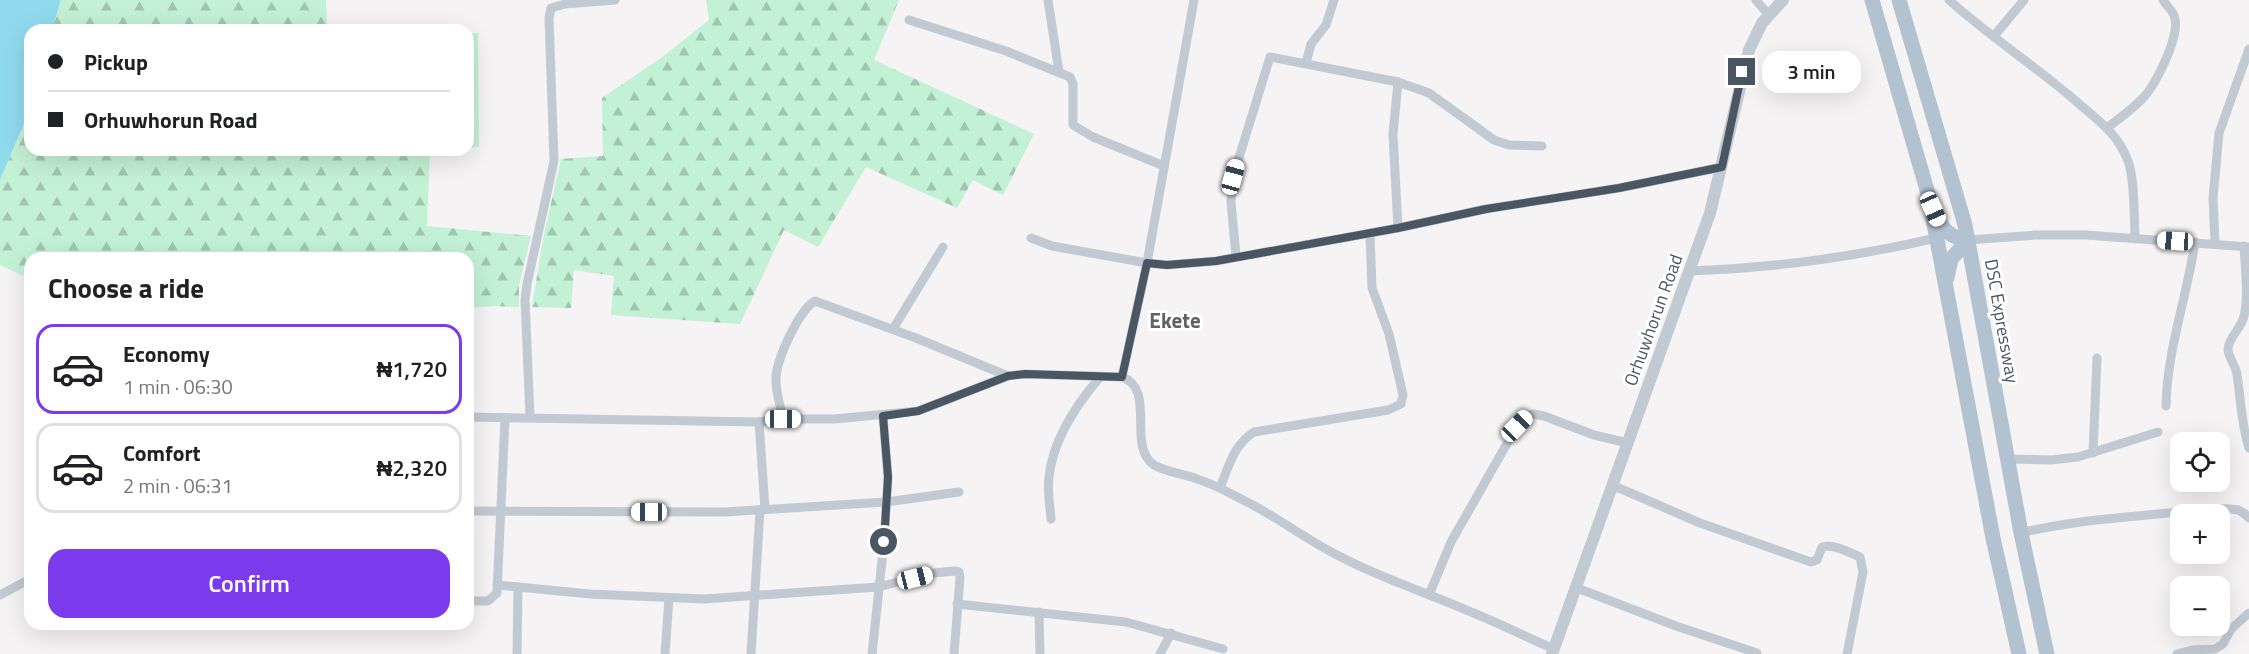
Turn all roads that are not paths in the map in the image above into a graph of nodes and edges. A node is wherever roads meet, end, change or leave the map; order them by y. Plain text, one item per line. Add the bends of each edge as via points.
1 (615, 0) edge
2 (1048, 0) edge
3 (1194, 0) edge
4 (1334, 0) edge
5 (1756, 0) edge
6 (1784, 0) edge
7 (1872, 0) edge
8 (1899, 0) edge
9 (1949, 0) edge
10 (2024, 0) edge
11 (2163, 0) edge
12 (1768, 14) junction
13 (909, 20) dead end
14 (1994, 36) junction
15 (2249, 49) edge
16 (1306, 63) junction
17 (1059, 72) junction
18 (1398, 82) junction
19 (2108, 127) junction
20 (1542, 146) dead end
21 (1164, 166) junction
22 (1722, 167) junction
23 (1929, 197) junction
24 (1398, 228) junction
25 (1370, 233) junction
26 (1031, 238) dead end
27 (1936, 238) junction
28 (2134, 239) junction
29 (1968, 240) junction
30 (2195, 242) junction
31 (2215, 244) junction
32 (2247, 246) edge
33 (943, 247) dead end
34 (1236, 256) junction
35 (1147, 263) junction
36 (1690, 271) junction
37 (1946, 285) junction
38 (893, 329) junction
39 (2097, 358) dead end
40 (1008, 376) junction
41 (1100, 377) junction
42 (1122, 377) junction
43 (2166, 406) dead end
44 (883, 416) junction
45 (474, 417) edge
46 (530, 417) junction
47 (505, 418) junction
48 (783, 419) junction
49 (759, 422) junction
50 (2158, 432) dead end
51 (1628, 443) junction
52 (2249, 448) edge
53 (2093, 453) junction
54 (2007, 459) junction
55 (1612, 487) junction
56 (1220, 488) junction
57 (959, 492) dead end
58 (886, 502) junction
59 (501, 510) junction
60 (762, 510) junction
61 (474, 511) edge
62 (2249, 518) edge
63 (1051, 519) dead end
64 (2021, 533) junction
65 (24, 582) edge
66 (497, 585) junction
67 (518, 587) junction
68 (878, 587) junction
69 (1577, 588) junction
70 (754, 594) junction
71 (0, 595) edge
72 (1430, 595) junction
73 (669, 598) junction
74 (474, 601) edge
75 (957, 604) junction
76 (1039, 612) junction
77 (2249, 613) edge
78 (1171, 633) junction
79 (1223, 649) dead end
80 (1553, 651) edge
81 (1757, 653) edge
82 (518, 654) edge
83 (665, 654) edge
84 (751, 654) edge
85 (873, 654) edge
86 (954, 654) edge
87 (1040, 654) edge
88 (1160, 654) edge
89 (1846, 654) edge
90 (2019, 654) edge
91 (2047, 654) edge
92 (2177, 654) edge

1 - 46 street via 551,8 554,161 525,300
2 - 17 street
3 - 21 street
4 - 16 street via 1326,25 1311,44
5 - 12 street
6 - 12 street, Orhuwhorun Road
7 - 23 main road
8 - 29 main road, DSC Expressway
9 - 14 street
10 - 14 street
11 - 19 street via 2176,21 2170,48 2152,88
12 - 22 street, Orhuwhorun Road via 1749,50
13 - 17 street
14 - 19 street
15 - 31 street via 2219,134 2213,198
16 - 18 street
16 - 34 street via 1275,57 1267,60 1233,177
17 - 21 street via 1073,79 1073,125
18 - 20 street via 1429,93 1494,140 1509,145
18 - 24 street via 1393,134
19 - 28 street via 2130,164
21 - 35 street
22 - 24 street
22 - 36 street, Orhuwhorun Road
23 - 27 main road
23 - 29 main road via 1943,228 1953,237
24 - 25 street
25 - 34 street
25 - 56 street via 1372,288 1389,334 1401,404 1388,410 1254,432 1236,450
26 - 35 street via 1052,246
27 - 36 street via 1816,261
27 - 37 main road
28 - 29 street via 2036,235
28 - 30 street
29 - 37 main road via 1951,259
29 - 54 main road, DSC Expressway
30 - 31 street
30 - 43 street via 2166,388
31 - 32 street
32 - 52 street via 2245,312 2228,348 2237,373 2242,428
33 - 38 street
34 - 35 street via 1167,265
35 - 42 street
36 - 51 street, Orhuwhorun Road
37 - 90 main road
38 - 40 street
38 - 48 street via 821,302 808,305 786,344 776,376
39 - 53 street
40 - 41 street
40 - 44 street via 918,411
41 - 42 street
41 - 63 street via 1071,415 1054,456 1049,477
42 - 56 street via 1129,380 1137,393 1144,454 1154,464
44 - 48 street
44 - 58 street
45 - 47 street
46 - 47 street
46 - 49 street
47 - 59 street
48 - 49 street
49 - 60 street
50 - 53 street
51 - 55 street, Orhuwhorun Road
51 - 72 street via 1577,430 1544,416 1526,416 1451,542
53 - 54 street via 2051,460
54 - 64 main road, DSC Expressway
55 - 69 street, Orhuwhorun Road
55 - 89 street via 1811,562 1826,546 1860,557 1863,572
56 - 72 street via 1256,506 1312,543 1376,575
57 - 58 street
58 - 60 street
58 - 68 street
59 - 60 street
59 - 61 street
59 - 66 street
60 - 70 street
62 - 64 street via 2237,510 2189,511 2052,525
64 - 91 main road, DSC Expressway
65 - 71 street
66 - 67 street
66 - 74 street via 497,593 488,601
67 - 73 street
67 - 82 street
68 - 70 street
68 - 75 street via 934,573 959,572
68 - 85 street
69 - 80 street, Orhuwhorun Road
69 - 81 street
70 - 73 street
70 - 84 street
72 - 80 street
73 - 83 street
75 - 76 street
75 - 86 street
76 - 78 street via 1126,622
76 - 87 street
77 - 92 street via 2215,649
78 - 79 street
78 - 88 street

